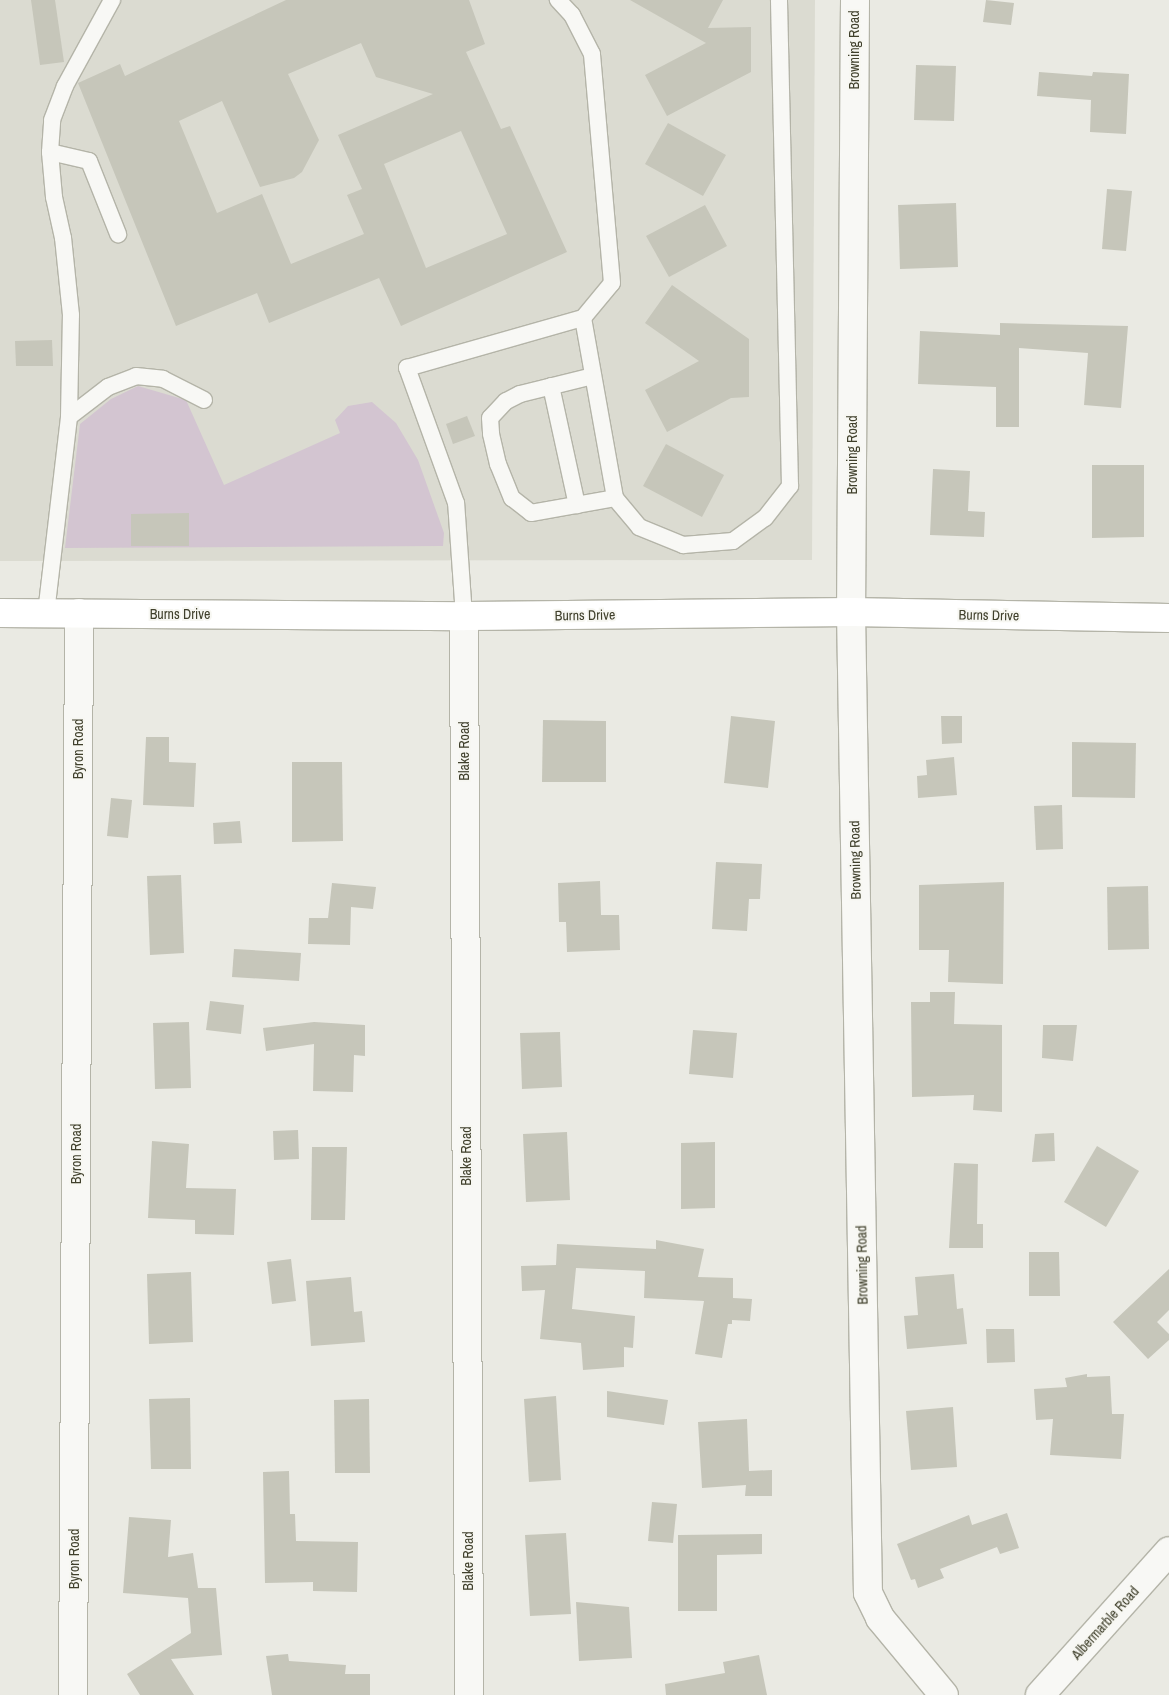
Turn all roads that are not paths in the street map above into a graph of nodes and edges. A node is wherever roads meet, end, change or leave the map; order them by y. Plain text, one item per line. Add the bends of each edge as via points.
1 (112, 0) edge
2 (558, 0) edge
3 (779, 0) edge
4 (855, 0) edge
5 (50, 152) junction
6 (118, 234) dead end
7 (583, 318) junction
8 (593, 376) junction
9 (551, 386) junction
10 (204, 400) dead end
11 (69, 417) junction
12 (615, 498) junction
13 (577, 505) junction
14 (850, 612) junction
15 (0, 613) edge
16 (46, 613) junction
17 (79, 613) junction
18 (464, 616) junction
19 (1169, 618) edge
20 (1169, 1551) edge
21 (73, 1695) edge
22 (468, 1695) edge
23 (944, 1695) edge
24 (1040, 1695) edge

1 - 5 lane via 65,86 52,120
2 - 7 lane via 572,15 592,54 612,283
3 - 12 lane via 790,486 765,518 733,541 684,545 639,527
4 - 14 street, Browning Road
5 - 6 lane via 89,161
5 - 11 lane via 71,315
7 - 8 lane
7 - 18 lane via 407,368 456,503
8 - 9 lane
8 - 12 lane
9 - 13 lane
9 - 13 lane via 506,401 490,418 491,434 498,464 512,498 519,506 531,513
10 - 11 lane via 164,380 136,376 108,387
11 - 16 lane
12 - 13 lane
14 - 18 main road, Burns Drive
14 - 19 main road, Burns Drive
14 - 23 street, Browning Road via 868,1593 885,1625
15 - 16 main road, Burns Drive
16 - 17 main road, Burns Drive
17 - 18 main road, Burns Drive
17 - 21 street, Byron Road
18 - 22 street, Blake Road
20 - 24 street, Albermarble Road

